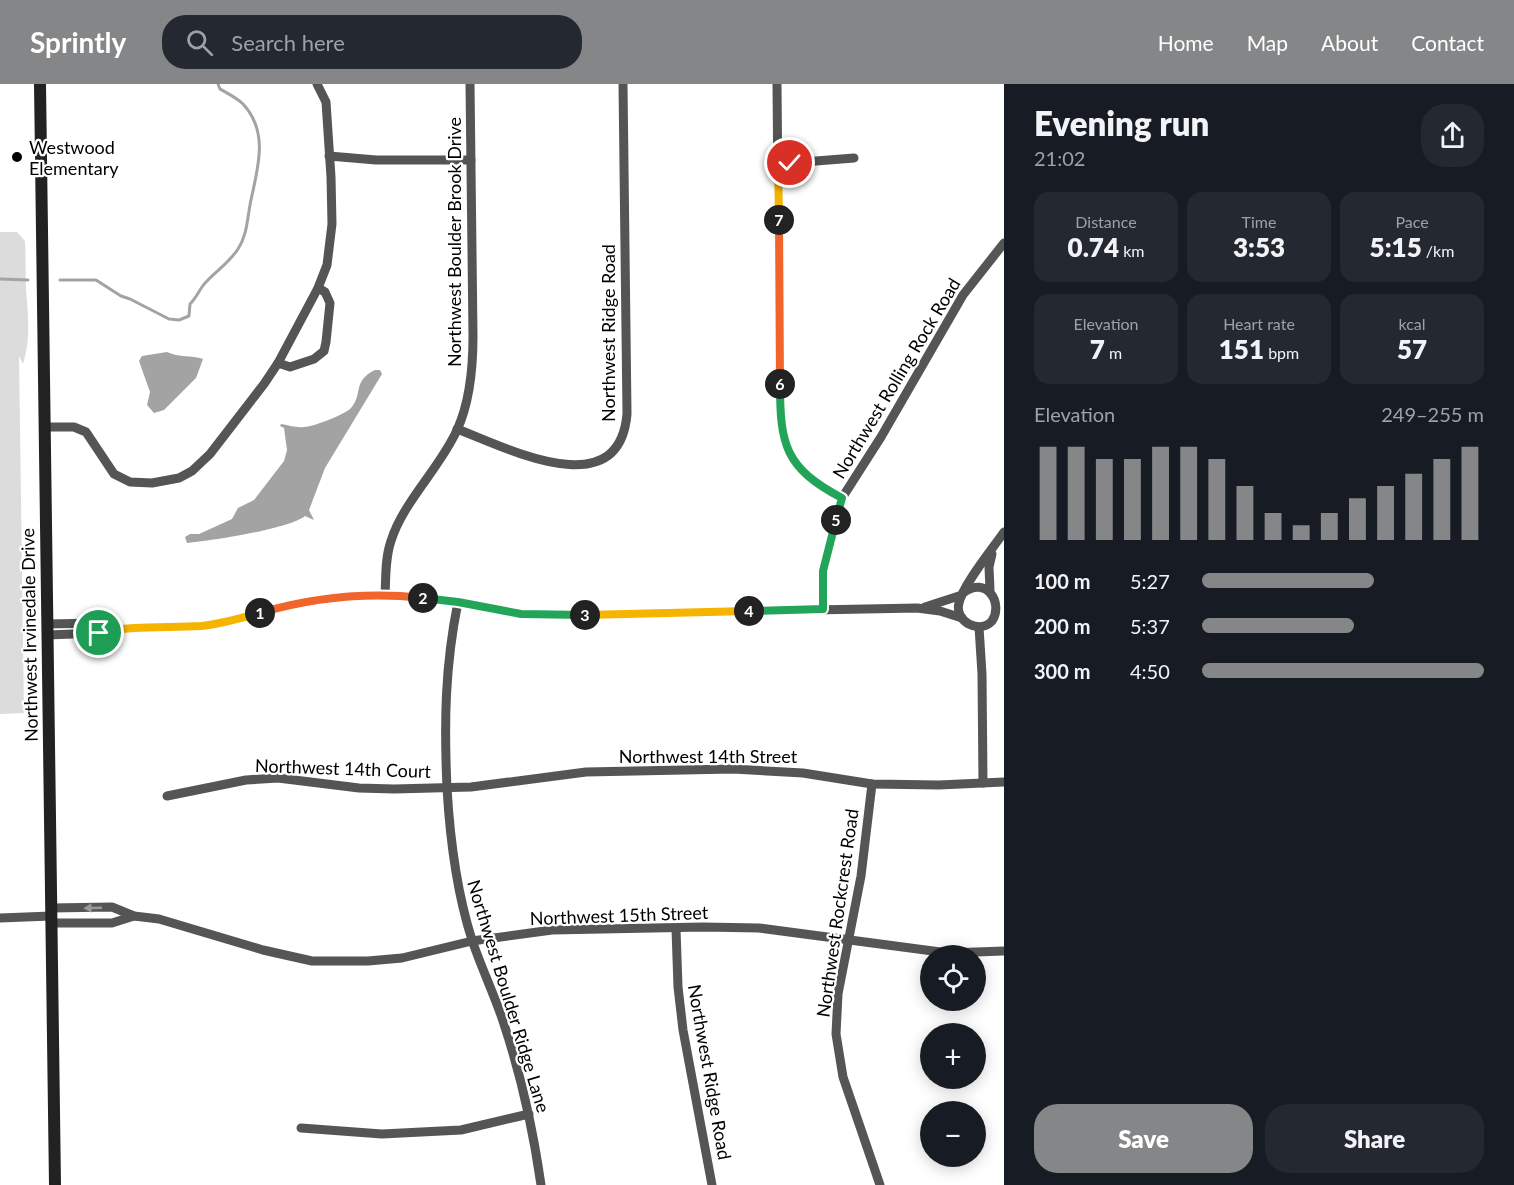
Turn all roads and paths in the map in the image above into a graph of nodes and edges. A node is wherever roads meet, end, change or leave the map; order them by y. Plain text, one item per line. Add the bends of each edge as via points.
1 (40, 84) edge
2 (317, 84) edge
3 (470, 84) edge
4 (623, 84) edge
5 (777, 84) edge
6 (329, 156) junction
7 (854, 158) dead end
8 (471, 160) junction
9 (778, 164) junction
10 (1004, 243) edge
11 (318, 288) junction
12 (278, 363) junction
13 (45, 427) junction
14 (457, 429) junction
15 (842, 498) junction
16 (1004, 532) edge
17 (993, 549) junction
18 (990, 590) junction
19 (963, 594) junction
20 (385, 595) junction
21 (458, 602) junction
22 (1001, 606) edge
23 (917, 608) junction
24 (823, 609) junction
25 (962, 618) junction
26 (979, 627) junction
27 (47, 630) junction
28 (1004, 782) edge
29 (983, 783) junction
30 (872, 784) junction
31 (447, 788) junction
32 (167, 796) dead end
33 (51, 916) junction
34 (134, 916) junction
35 (0, 918) edge
36 (676, 929) junction
37 (472, 941) junction
38 (849, 941) junction
39 (1004, 951) edge
40 (529, 1114) junction
41 (301, 1128) dead end
42 (55, 1185) edge
43 (541, 1185) edge
44 (712, 1185) edge
45 (880, 1185) edge

1 - 13 main road, Northwest Irvinedale Drive
2 - 6 street via 326,102
3 - 8 street, Northwest Boulder Brook Drive
4 - 14 street, Northwest Ridge Road via 627,414 622,437 598,461 564,465 530,458
5 - 9 street
6 - 8 street
6 - 11 street via 331,246
7 - 9 street
8 - 14 street, Northwest Boulder Brook Drive via 473,351 471,377
9 - 15 street via 782,436 803,473
10 - 15 street, Northwest Rolling Rock Road via 963,295
11 - 12 street
11 - 12 street via 330,303 324,351 290,367
12 - 13 street via 203,462 165,482 122,479 108,466 86,432 74,427
13 - 27 main road, Northwest Irvinedale Drive
14 - 20 street, Northwest Boulder Brook Drive via 396,527 387,557
15 - 24 street, Northwest Rolling Rock Road via 823,571
16 - 17 street
17 - 18 street
17 - 19 street
18 - 19 street via 973,587
18 - 22 street
19 - 23 street
19 - 25 street via 958,608
20 - 21 street
20 - 27 street via 310,601 202,626 123,628 99,623
21 - 24 street via 505,612 556,615
21 - 31 street, Northwest Boulder Ridge Lane via 445,682
22 - 26 street via 992,622
23 - 24 street
23 - 25 street
25 - 26 street
26 - 29 street
27 - 33 main road, Northwest Irvinedale Drive
28 - 29 street, Northwest 14th Street
29 - 30 street, Northwest 14th Street
30 - 31 street, Northwest 14th Street via 803,773 733,769 586,772
30 - 38 street, Northwest Rockcrest Road
31 - 32 street, Northwest 14th Court via 359,788 278,778 246,780
31 - 37 street, Northwest Boulder Ridge Lane via 454,863
33 - 34 street, Northwest 15th Street via 112,923
34 -> 33 street, Northwest 15th Street via 112,907
33 - 35 street, Northwest 15th Street
33 - 42 main road, Northwest Irvinedale Drive
34 - 37 street, Northwest 15th Street via 159,918 312,961 402,958
36 - 37 street, Northwest 15th Street via 552,930
36 - 38 street, Northwest 15th Street via 759,928
36 - 44 street, Northwest Ridge Road via 683,1030
37 - 40 street, Northwest Boulder Ridge Lane via 503,1021
38 - 39 street, Northwest 15th Street via 948,953
38 - 45 street, Northwest Rockcrest Road via 838,994 836,1034 843,1077
40 - 41 street via 461,1130 382,1134
40 - 43 street, Northwest Boulder Ridge Lane

